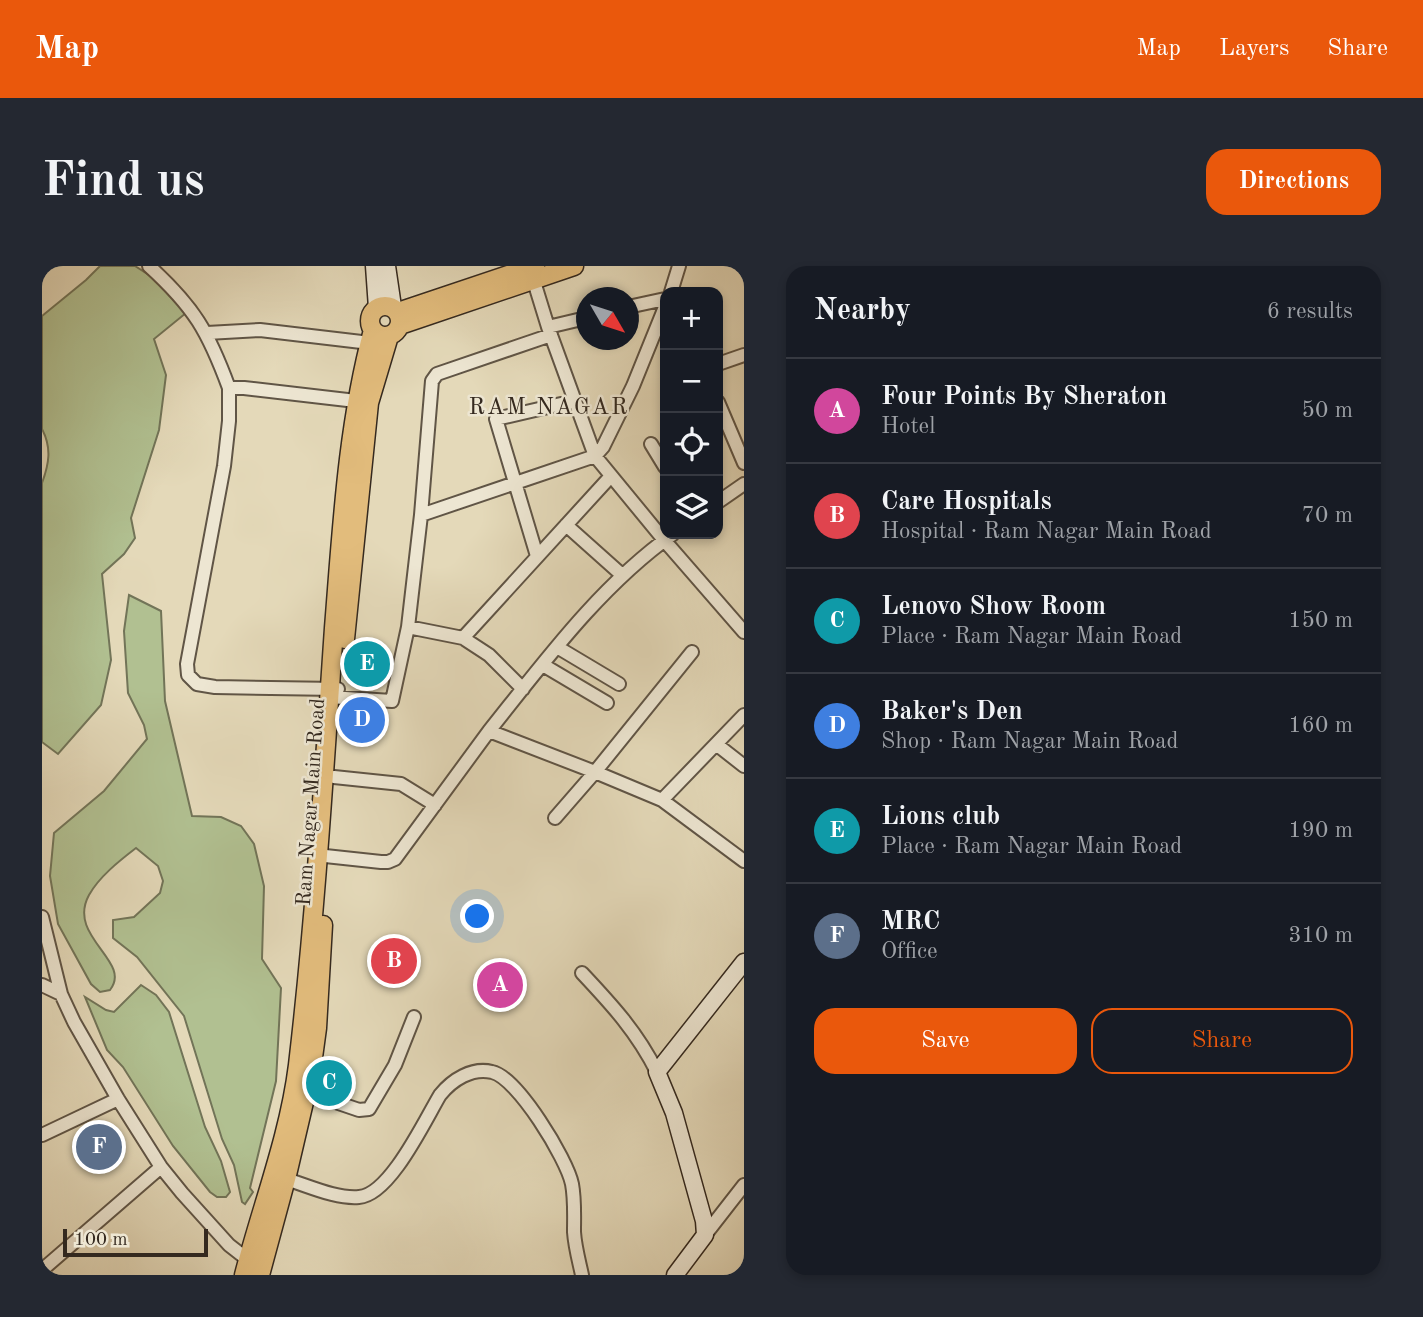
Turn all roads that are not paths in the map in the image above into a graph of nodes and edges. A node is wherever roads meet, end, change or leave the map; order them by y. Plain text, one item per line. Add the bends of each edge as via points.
1 (149, 266) edge
2 (374, 266) edge
3 (387, 266) edge
4 (575, 266) edge
5 (679, 266) edge
6 (533, 271) edge
7 (673, 287) edge
8 (660, 300) edge
9 (639, 305) edge
10 (660, 319) edge
11 (576, 322) edge
12 (386, 323) junction
13 (550, 331) junction
14 (207, 333) junction
15 (744, 355) edge
16 (723, 362) edge
17 (229, 388) junction
18 (356, 401) junction
19 (574, 401) junction
20 (723, 413) edge
21 (651, 444) dead end
22 (595, 456) junction
23 (660, 459) edge
24 (744, 463) edge
25 (611, 476) junction
26 (514, 483) junction
27 (744, 484) edge
28 (723, 499) edge
29 (421, 515) junction
30 (566, 525) junction
31 (660, 528) edge
32 (666, 539) edge
33 (670, 539) edge
34 (537, 556) junction
35 (622, 575) junction
36 (408, 627) junction
37 (744, 632) edge
38 (463, 638) junction
39 (557, 647) junction
40 (692, 652) dead end
41 (543, 665) junction
42 (619, 684) dead end
43 (523, 688) junction
44 (335, 693) junction
45 (607, 703) dead end
46 (744, 715) edge
47 (489, 731) junction
48 (716, 744) junction
49 (744, 766) edge
50 (595, 772) junction
51 (334, 777) junction
52 (662, 800) junction
53 (435, 805) junction
54 (555, 818) dead end
55 (322, 855) junction
56 (744, 861) edge
57 (42, 917) edge
58 (744, 962) edge
59 (582, 972) dead end
60 (42, 985) edge
61 (61, 994) junction
62 (414, 1017) dead end
63 (657, 1072) junction
64 (306, 1092) junction
65 (118, 1100) junction
66 (42, 1135) edge
67 (161, 1167) junction
68 (286, 1179) junction
69 (744, 1185) edge
70 (705, 1234) junction
71 (42, 1270) edge
72 (254, 1270) edge
73 (582, 1275) edge
74 (674, 1275) edge

1 - 14 street
2 - 12 street
3 - 12 street
4 - 6 main road
5 - 7 street
6 - 12 main road
6 - 13 street
8 - 9 street
10 - 22 street via 633,386
11 - 13 street
12 - 14 street
12 - 18 main road
12 - 44 main road, Ram Nagar Main Road via 369,403
13 - 19 street
13 - 29 street via 437,374 432,381
14 - 17 street
15 - 16 street
17 - 18 street
17 - 44 street via 225,466 188,676 197,684 215,687
18 - 44 main road via 338,569
19 - 22 street
19 - 26 street via 496,419
20 - 24 street
21 - 23 street
22 - 25 street
22 - 26 street
25 - 30 street
25 - 31 street
26 - 29 street
26 - 34 street
27 - 28 street
29 - 36 street
30 - 34 street
30 - 35 street
32 - 35 street
33 - 37 street
34 - 38 street
35 - 39 street
36 - 38 street
36 - 44 street via 392,701
38 - 43 street via 489,655
39 - 41 street
39 - 42 street
40 - 50 street
41 - 43 street
41 - 45 street
43 - 47 street
44 - 51 main road, Ram Nagar Main Road
44 - 55 main road
46 - 48 street
47 - 50 street
47 - 53 street
48 - 49 street
48 - 52 street
50 - 52 street
50 - 54 street
51 - 53 street via 401,784
51 - 55 main road, Ram Nagar Main Road
52 - 56 street
53 - 55 street via 396,859 388,863
55 - 64 main road, Ram Nagar Main Road via 317,1028
55 - 72 main road via 298,1069
57 - 61 street
58 - 63 street
59 - 63 street via 642,1043
60 - 61 street
61 - 65 street
62 - 64 street via 395,1065 365,1111
63 - 70 street via 674,1113
64 - 68 main road, Ram Nagar Main Road
65 - 66 street
65 - 67 street
67 - 71 street
67 - 72 street
68 - 72 main road, Ram Nagar Main Road
68 - 73 street via 337,1195 369,1196 396,1168 450,1084 459,1077 493,1072 519,1094 561,1153 572,1182
69 - 70 street
70 - 74 street

